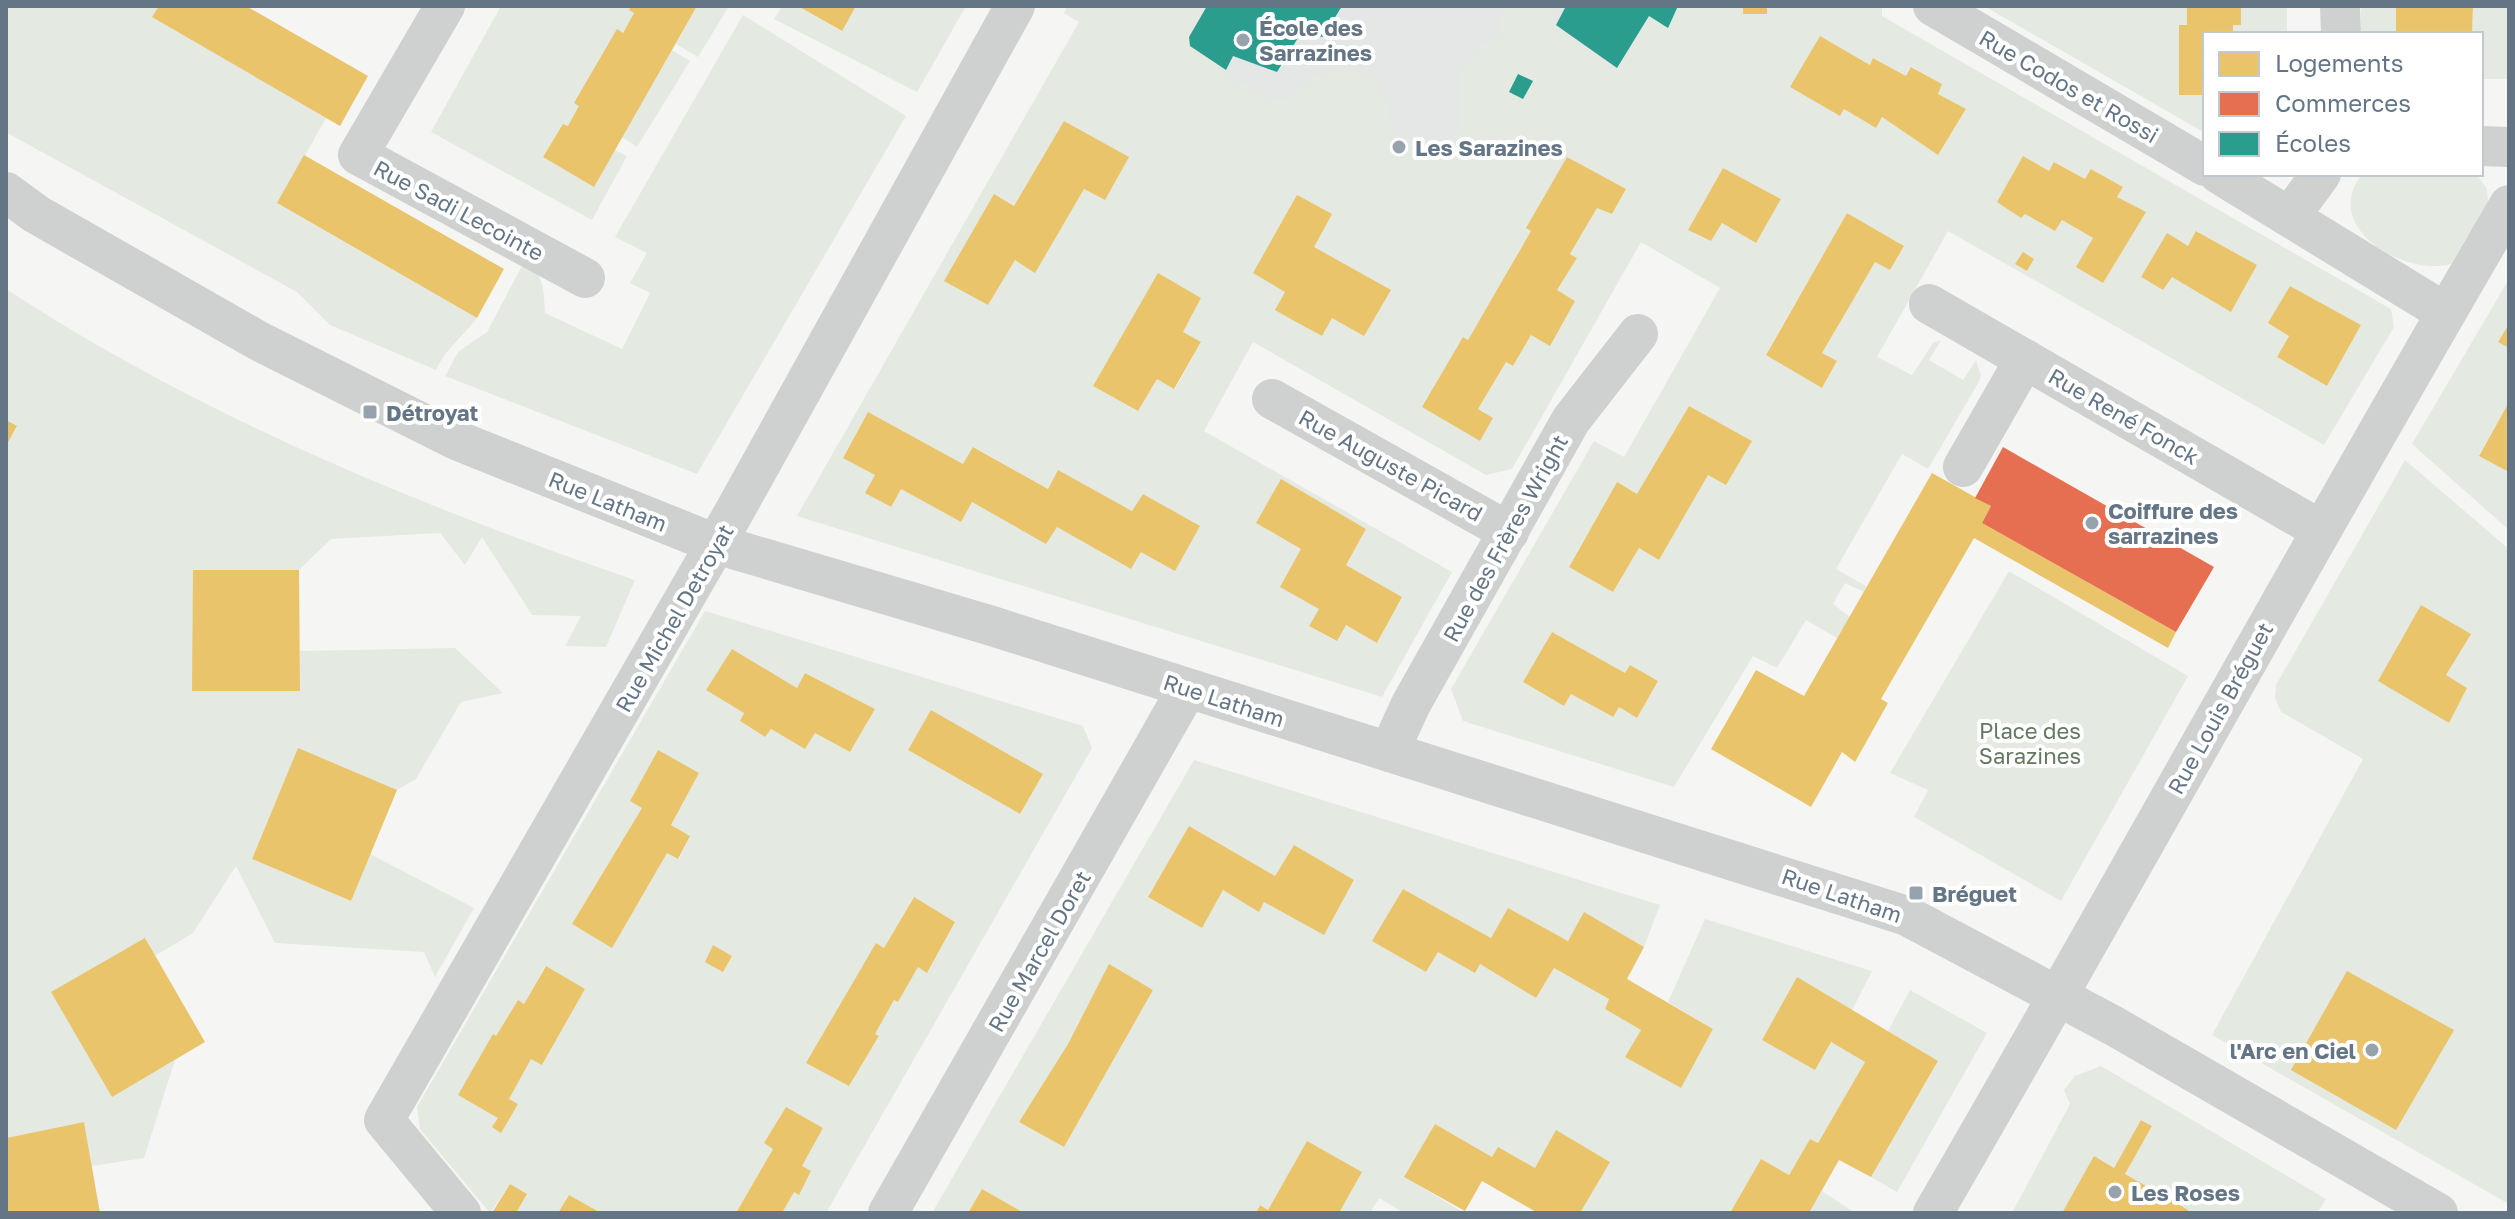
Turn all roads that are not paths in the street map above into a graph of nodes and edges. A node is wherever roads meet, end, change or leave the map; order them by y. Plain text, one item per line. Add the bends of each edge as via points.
1 (445, 6) edge
2 (1015, 6) edge
3 (1933, 6) edge
4 (2340, 6) edge
5 (2341, 32) edge
6 (2483, 146) edge
7 (2509, 147) edge
8 (2203, 165) edge
9 (2222, 176) edge
10 (2320, 176) edge
11 (6, 192) edge
12 (2509, 205) edge
13 (2290, 216) junction
14 (585, 278) dead end
15 (1929, 304) dead end
16 (2446, 313) junction
17 (1638, 334) dead end
18 (2025, 359) junction
19 (1272, 399) dead end
20 (1963, 467) dead end
21 (2319, 529) junction
22 (1509, 532) junction
23 (716, 544) junction
24 (1187, 689) junction
25 (1389, 752) junction
26 (2059, 996) junction
27 (2384, 1199) edge
28 (461, 1213) edge
29 (888, 1213) edge
30 (1933, 1213) edge
31 (2438, 1213) edge

1 - 14 street, Rue Sadi Lecointe via 358,155
2 - 23 street, Rue Michel Detroyat
3 - 8 street, Rue Codos et Rossi
4 - 5 street
6 - 7 street
9 - 13 street
10 - 13 street
11 - 23 street, Rue Latham via 257,340 456,440
12 - 16 street, Rue Louis Bréguet
13 - 16 street
15 - 18 street, Rue René Fonck
16 - 21 street, Rue Louis Bréguet
17 - 22 street, Rue des Frères Wright via 1571,420
18 - 20 street
18 - 21 street, Rue René Fonck
19 - 22 street, Rue Auguste Picard
21 - 26 street, Rue Louis Bréguet
22 - 25 street, Rue des Frères Wright
23 - 24 street, Rue Latham
23 - 28 street, Rue Michel Detroyat via 384,1120
24 - 25 street, Rue Latham
24 - 29 street, Rue Marcel Doret
25 - 26 street, Rue Latham via 1907,916
26 - 27 street, Rue Latham
26 - 30 street, Rue Louis Bréguet
27 - 31 street, Rue Latham

